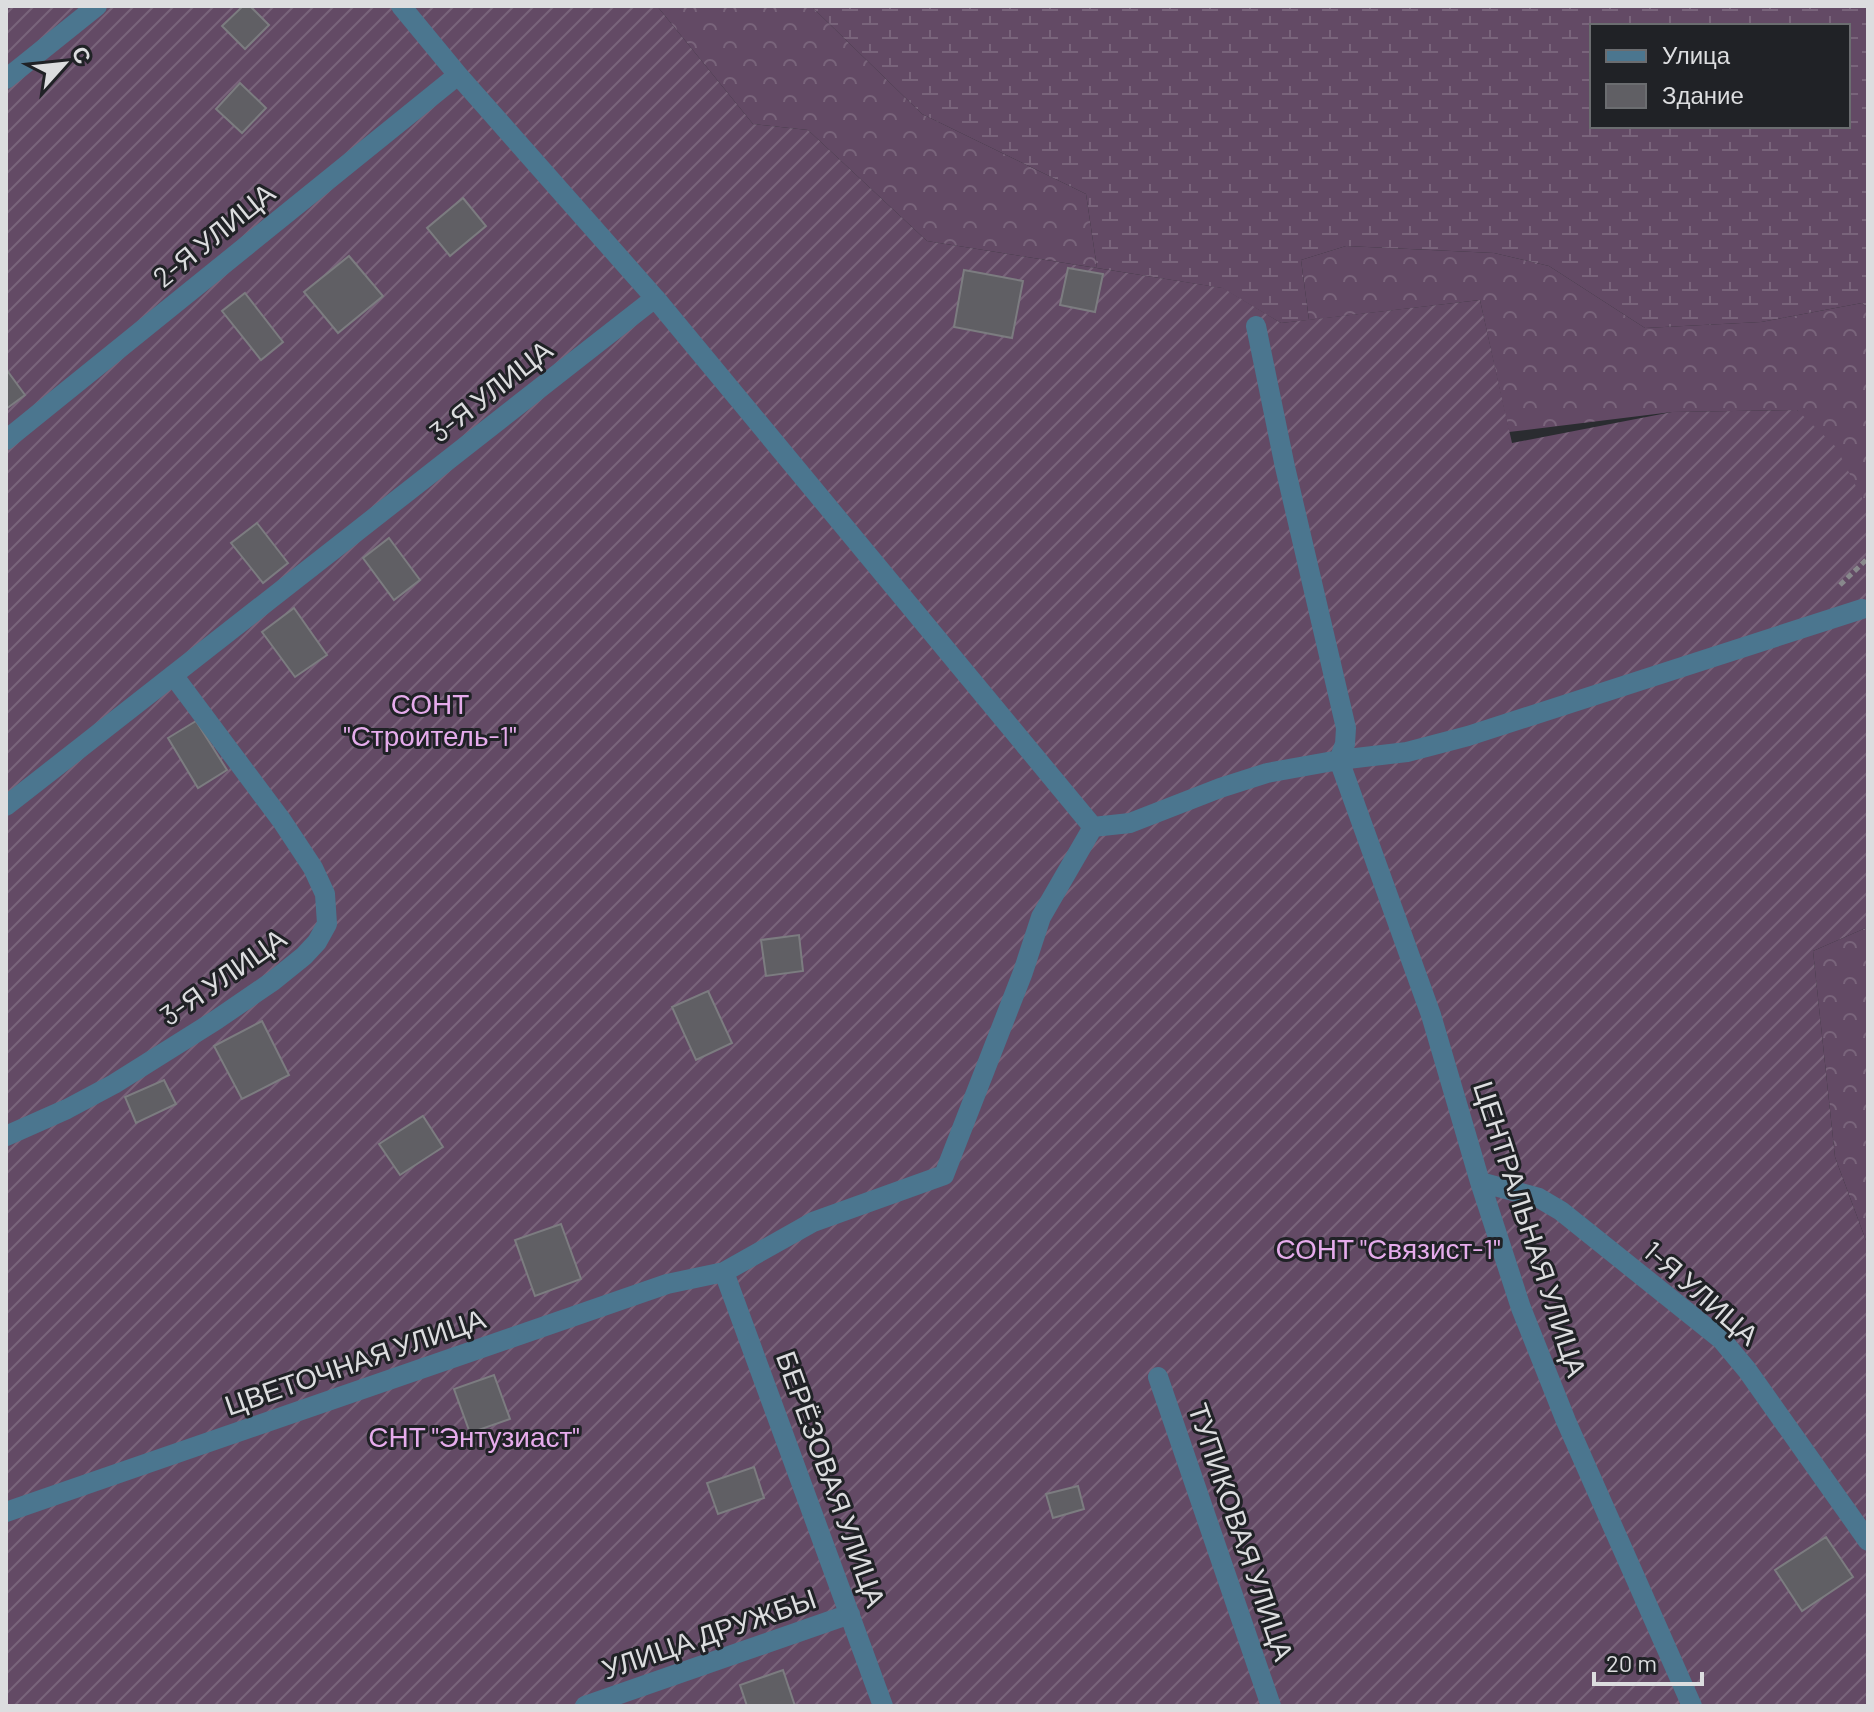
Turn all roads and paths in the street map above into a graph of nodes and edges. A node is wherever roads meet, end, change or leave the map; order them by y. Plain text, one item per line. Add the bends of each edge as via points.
1 (97, 6) edge
2 (401, 6) edge
3 (458, 75) junction
4 (6, 79) edge
5 (655, 298) junction
6 (1256, 326) dead end
7 (6, 440) edge
8 (1862, 609) dead end
9 (173, 675) junction
10 (1339, 760) junction
11 (6, 806) edge
12 (1093, 827) junction
13 (6, 1136) edge
14 (1480, 1182) junction
15 (724, 1272) junction
16 (1158, 1377) dead end
17 (6, 1512) edge
18 (1868, 1541) edge
19 (850, 1614) junction
20 (585, 1706) edge
21 (883, 1706) edge
22 (1271, 1706) edge
23 (1692, 1706) edge

1 - 4 street
2 - 3 street
3 - 5 street
3 - 7 street, 2-Я УЛИЦА
5 - 9 street, 3-Я УЛИЦА
5 - 12 street
6 - 10 street via 1346,728
8 - 10 street via 1468,736 1407,752
9 - 11 street, 3-Я УЛИЦА
9 - 13 street, 3-Я УЛИЦА via 313,868 325,894 327,924 304,956 216,1020 114,1084
10 - 12 street via 1267,773 1130,823
10 - 14 street, ЦЕНТРАЛЬНАЯ УЛИЦА via 1431,1015
12 - 15 street, ЦВЕТОЧНАЯ УЛИЦА via 1041,917 944,1175 813,1222
14 - 18 street, 1-Я УЛИЦА via 1539,1198 1561,1211 1722,1340
14 - 23 street, ЦЕНТРАЛЬНАЯ УЛИЦА via 1521,1308 1566,1421
15 - 17 street, ЦВЕТОЧНАЯ УЛИЦА via 667,1284
15 - 19 street, БЕРЁЗОВАЯ УЛИЦА
16 - 22 street, ТУПИКОВАЯ УЛИЦА
19 - 20 street, УЛИЦА ДРУЖБЫ
19 - 21 street, БЕРЁЗОВАЯ УЛИЦА

